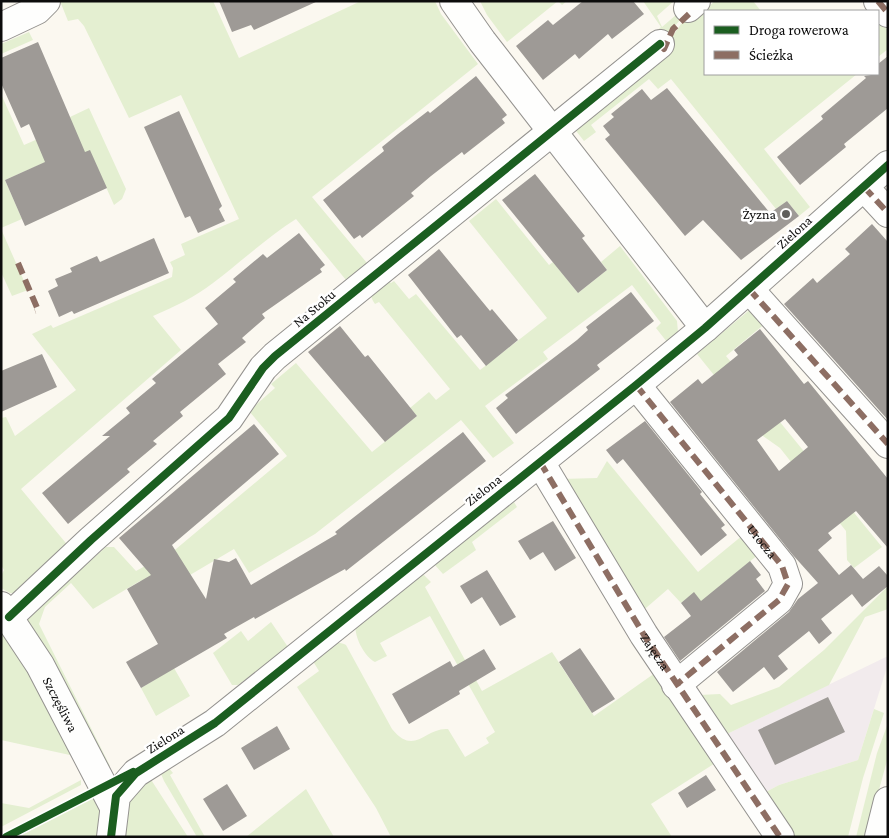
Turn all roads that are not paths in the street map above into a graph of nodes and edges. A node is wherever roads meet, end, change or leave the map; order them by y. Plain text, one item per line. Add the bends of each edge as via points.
1 (46, 1) edge
2 (454, 1) edge
3 (878, 1) edge
4 (888, 13) edge
5 (1, 27) edge
6 (660, 44) dead end
7 (552, 130) junction
8 (888, 165) edge
9 (864, 187) junction
10 (888, 214) edge
11 (749, 289) junction
12 (705, 328) junction
13 (636, 385) junction
14 (888, 444) edge
15 (540, 462) junction
16 (5, 611) edge
17 (676, 685) junction
18 (888, 800) edge
19 (114, 807) junction
20 (111, 837) edge
21 (780, 837) edge
22 (879, 837) edge

1 - 5 street via 38,10
2 - 7 street
3 - 4 street
6 - 7 street, Na Stoku
7 - 12 street
7 - 16 street, Na Stoku via 275,356 229,418
8 - 9 street, Zielona
9 - 10 street
9 - 11 street, Zielona
11 - 12 street, Zielona
11 - 14 street
12 - 13 street, Zielona
13 - 15 street, Zielona
13 - 17 street, Urocza via 782,566 788,584 779,600
15 - 17 street, Zajęcza
15 - 19 street, Zielona via 215,722 136,773 116,796
16 - 19 street, Szczęśliwa via 40,665
17 - 21 street, Zajęcza
18 - 22 street
19 - 20 street, Zielona

